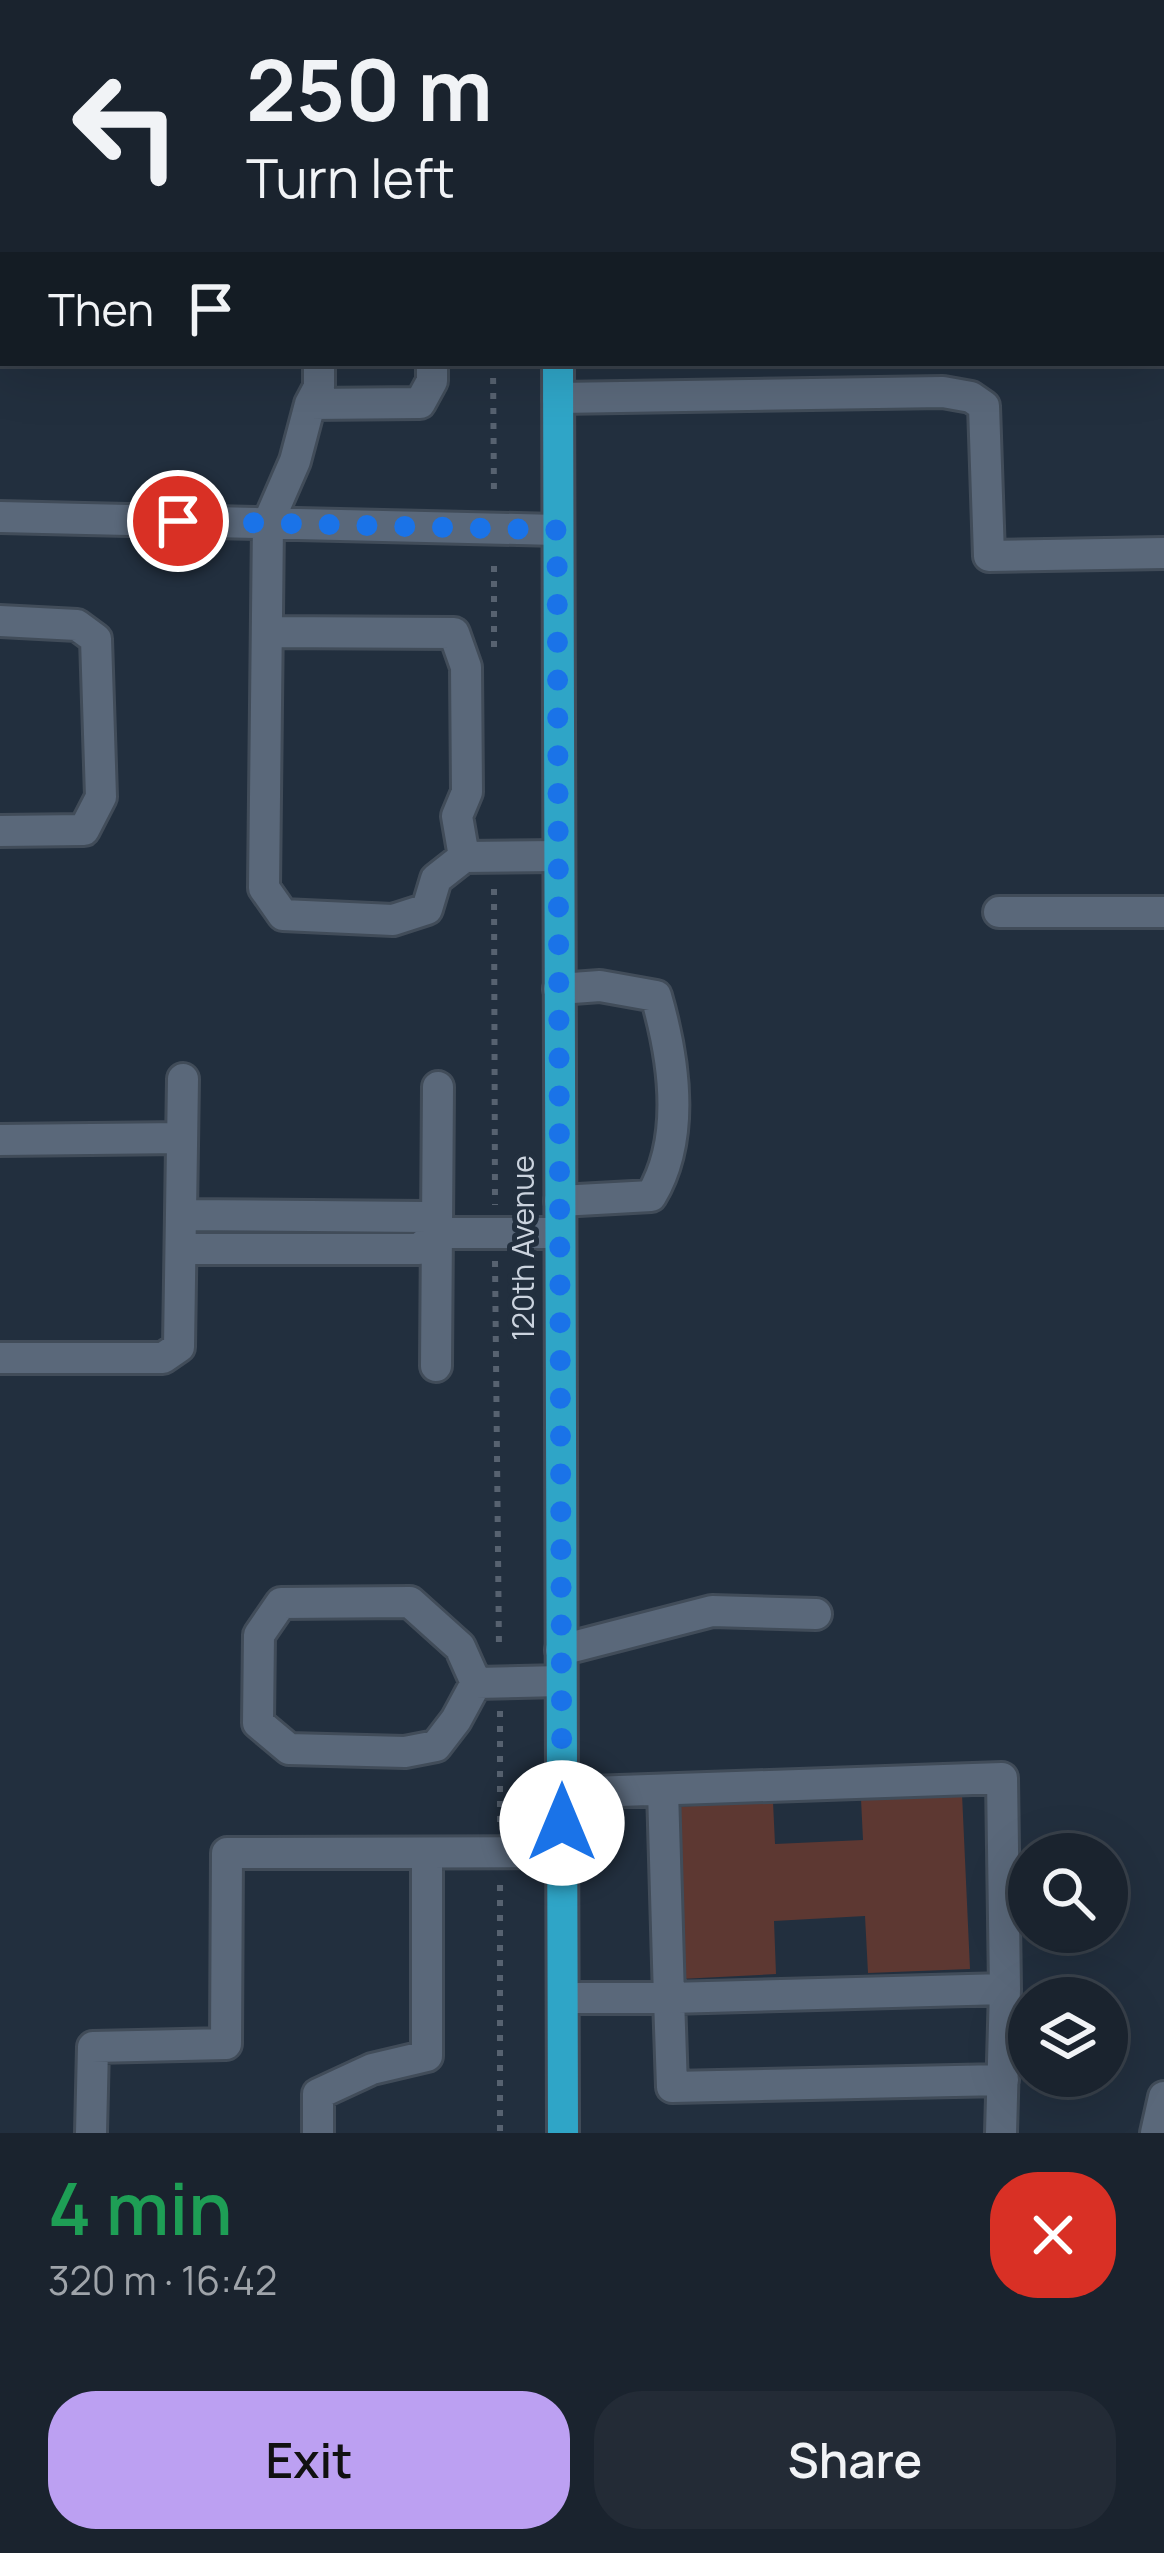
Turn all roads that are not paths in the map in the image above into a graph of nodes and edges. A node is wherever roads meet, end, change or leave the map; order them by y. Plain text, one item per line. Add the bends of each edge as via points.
1 (319, 366) edge
2 (432, 366) edge
3 (557, 366) edge
4 (557, 398) junction
5 (310, 404) junction
6 (0, 517) edge
7 (268, 524) junction
8 (557, 530) junction
9 (1164, 553) edge
10 (0, 621) edge
11 (267, 632) junction
12 (0, 831) edge
13 (558, 856) junction
14 (479, 857) junction
15 (998, 912) dead end
16 (1164, 912) edge
17 (559, 989) junction
18 (183, 1078) dead end
19 (438, 1087) dead end
20 (182, 1138) junction
21 (0, 1140) edge
22 (560, 1201) junction
23 (182, 1215) junction
24 (314, 1216) junction
25 (438, 1233) junction
26 (560, 1234) junction
27 (314, 1249) junction
28 (182, 1250) junction
29 (0, 1358) edge
30 (436, 1366) dead end
31 (816, 1614) dead end
32 (561, 1665) junction
33 (488, 1682) junction
34 (663, 1790) junction
35 (562, 1793) junction
36 (562, 1852) junction
37 (427, 1854) junction
38 (1005, 1989) junction
39 (562, 1997) junction
40 (669, 1997) junction
41 (1003, 2080) junction
42 (1164, 2097) edge
43 (91, 2133) edge
44 (318, 2133) edge
45 (563, 2133) edge
46 (1001, 2133) edge
47 (1156, 2133) edge

1 - 5 lane
2 - 5 lane via 420,403
3 - 4 main road, 120th Avenue
4 - 8 main road, 120th Avenue
4 - 9 lane via 971,397 984,406 989,556
5 - 7 lane
6 - 7 lane
7 - 8 lane
7 - 11 lane
8 - 13 main road, 120th Avenue
10 - 12 lane via 77,626 96,639 101,797 84,830
11 - 14 lane via 454,633 466,667 466,792 457,816
11 - 14 lane via 264,888 283,915 393,920 427,910 436,879
13 - 14 lane
13 - 17 main road, 120th Avenue
15 - 16 lane
17 - 22 main road, 120th Avenue
17 - 22 lane via 656,996 672,1101 672,1141 651,1196
18 - 20 lane
19 - 25 lane
20 - 21 lane
20 - 23 lane
22 - 26 main road, 120th Avenue
23 - 24 lane
23 - 28 lane
24 - 25 lane via 425,1217
24 - 27 lane
25 - 26 lane
25 - 27 lane via 419,1249
25 - 30 lane
26 - 32 main road, 120th Avenue
27 - 28 lane
28 - 29 lane via 179,1347 163,1358
31 - 32 lane via 712,1611
32 - 33 lane
32 - 35 main road, 120th Avenue
33 - 33 lane via 410,1602 281,1603 259,1635 258,1723 289,1749 436,1746
34 - 35 lane
34 - 38 lane via 1002,1778
34 - 40 lane
35 - 36 main road, 120th Avenue
36 - 37 lane
36 - 39 main road, 120th Avenue
37 - 43 lane via 227,1853 226,2044 93,2047
37 - 44 lane via 427,2056 318,2094
38 - 40 lane
38 - 41 lane
39 - 40 lane
39 - 45 main road, 120th Avenue
40 - 41 lane via 672,2087
41 - 46 lane
42 - 47 lane

